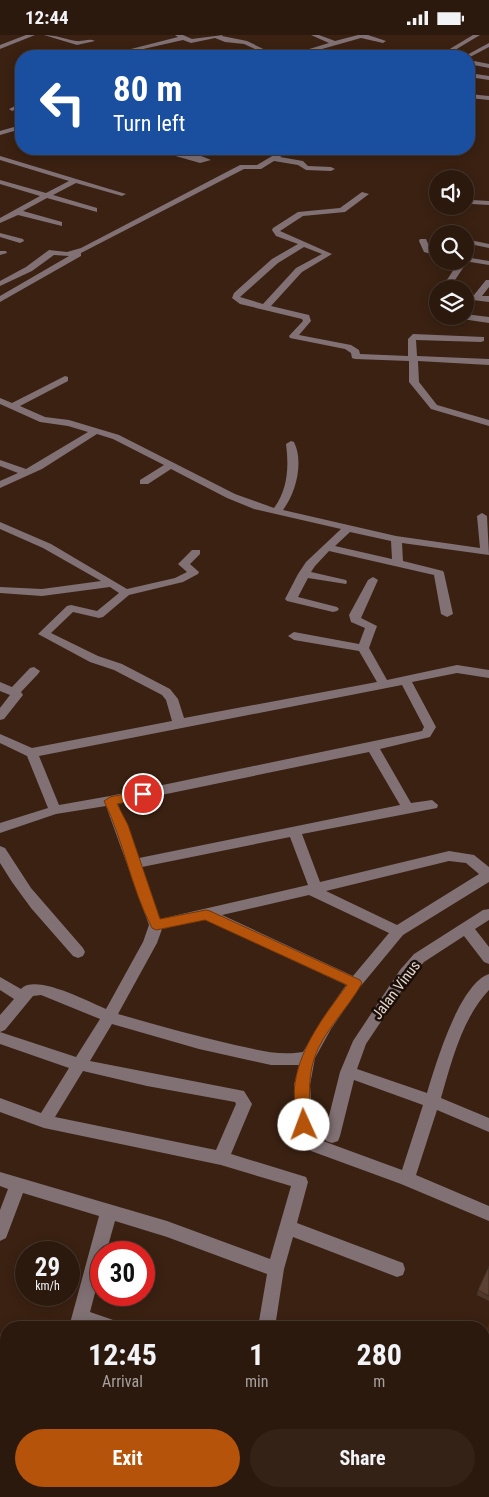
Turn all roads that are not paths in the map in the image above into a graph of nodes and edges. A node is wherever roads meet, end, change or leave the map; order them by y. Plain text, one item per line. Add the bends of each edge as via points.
1 (20, 35) edge
2 (32, 35) edge
3 (47, 35) edge
4 (218, 35) edge
5 (314, 35) edge
6 (363, 35) edge
7 (477, 35) edge
8 (180, 36) edge
9 (92, 41) dead end
10 (383, 41) dead end
11 (0, 43) edge
12 (337, 44) junction
13 (489, 45) edge
14 (0, 47) edge
15 (317, 49) junction
16 (130, 50) dead end
17 (262, 50) edge
18 (313, 50) edge
19 (321, 50) edge
20 (451, 50) edge
21 (475, 52) edge
22 (486, 66) edge
23 (475, 72) edge
24 (475, 76) edge
25 (489, 78) edge
26 (475, 97) edge
27 (489, 98) edge
28 (15, 108) edge
29 (12, 109) dead end
30 (15, 129) edge
31 (0, 133) edge
32 (178, 155) edge
33 (194, 155) edge
34 (277, 155) edge
35 (0, 158) edge
36 (271, 158) junction
37 (331, 169) dead end
38 (76, 180) junction
39 (0, 182) edge
40 (122, 195) dead end
41 (365, 195) dead end
42 (45, 197) junction
43 (475, 202) dead end
44 (489, 203) edge
45 (94, 209) dead end
46 (17, 212) junction
47 (0, 221) edge
48 (59, 224) dead end
49 (0, 235) edge
50 (20, 241) dead end
51 (423, 241) dead end
52 (474, 243) edge
53 (304, 244) junction
54 (489, 246) edge
55 (84, 250) junction
56 (429, 251) edge
57 (474, 262) edge
58 (489, 263) edge
59 (489, 282) edge
60 (0, 284) edge
61 (476, 297) joint
62 (0, 299) edge
63 (489, 299) edge
64 (264, 307) junction
65 (474, 318) edge
66 (489, 320) edge
67 (481, 339) dead end
68 (412, 358) junction
69 (489, 362) edge
70 (65, 379) dead end
71 (0, 401) edge
72 (11, 407) junction
73 (489, 423) edge
74 (94, 432) junction
75 (290, 444) dead end
76 (0, 463) edge
77 (170, 466) junction
78 (25, 472) junction
79 (144, 482) dead end
80 (0, 485) edge
81 (276, 512) junction
82 (482, 516) dead end
83 (349, 527) junction
84 (2, 528) edge
85 (396, 539) junction
86 (328, 548) junction
87 (196, 552) dead end
88 (488, 552) edge
89 (398, 563) junction
90 (303, 574) junction
91 (373, 580) dead end
92 (112, 583) junction
93 (342, 583) dead end
94 (0, 590) edge
95 (125, 593) junction
96 (333, 609) dead end
97 (447, 614) dead end
98 (294, 636) dead end
99 (362, 648) junction
100 (34, 671) dead end
101 (489, 674) edge
102 (405, 680) junction
103 (384, 684) junction
104 (0, 685) edge
105 (14, 691) junction
106 (0, 716) edge
107 (180, 723) junction
108 (0, 738) edge
109 (372, 747) junction
110 (34, 754) junction
111 (110, 801) junction
112 (432, 805) dead end
113 (408, 808) junction
114 (55, 810) junction
115 (0, 828) edge
116 (294, 832) junction
117 (0, 851) edge
118 (134, 864) junction
119 (489, 875) edge
120 (313, 889) junction
121 (488, 914) edge
122 (206, 915) junction
123 (156, 925) junction
124 (467, 929) junction
125 (398, 931) junction
126 (78, 952) dead end
127 (489, 958) edge
128 (489, 981) edge
129 (0, 983) edge
130 (355, 983) junction
131 (23, 997) junction
132 (109, 1017) junction
133 (0, 1026) edge
134 (0, 1038) edge
135 (308, 1057) junction
136 (78, 1065) junction
137 (348, 1072) junction
138 (432, 1101) junction
139 (0, 1105) edge
140 (44, 1121) junction
141 (489, 1125) edge
142 (332, 1137) dead end
143 (221, 1158) junction
144 (0, 1179) edge
145 (406, 1179) junction
146 (18, 1183) junction
147 (109, 1211) junction
148 (489, 1213) edge
149 (286, 1227) junction
150 (0, 1233) edge
151 (276, 1269) junction
152 (397, 1269) dead end
153 (79, 1321) edge
154 (267, 1321) edge

1 - 11 street
2 - 14 street
3 - 9 street via 77,43
4 - 8 street via 194,41
4 - 17 street
5 - 12 street
6 - 10 street
6 - 12 street
7 - 20 street
8 - 16 street
12 - 15 street
13 - 21 street
15 - 18 street
15 - 19 street
22 - 23 street
24 - 25 street
26 - 27 street
28 - 29 street
30 - 31 street
32 - 33 street via 207,160
34 - 36 street
35 - 38 street
36 - 37 street via 302,164 306,168
36 - 55 street via 258,167 243,167
38 - 40 street
38 - 42 street
39 - 42 street
41 - 53 street via 342,210 301,214 276,230
42 - 45 street
42 - 46 street
43 - 44 street
46 - 47 street
46 - 48 street
49 - 50 street
51 - 56 street
52 - 54 street
53 - 64 street via 328,253 313,263 298,280 285,286
53 - 64 street via 275,261 236,295 239,301
55 - 60 street via 67,254 52,252
55 - 62 street
57 - 58 street
59 - 61 street
61 - 63 street
64 - 68 street via 306,317 307,321 294,336 348,347 356,352 354,356
65 - 66 street
67 - 68 street via 413,337
68 - 69 street
68 - 73 street via 414,382 434,407
70 - 72 street
71 - 72 street
72 - 74 street via 42,420 69,423
74 - 77 street via 116,437
74 - 78 street via 39,467
75 - 81 street via 293,465 286,495
76 - 78 street
77 - 79 street
77 - 81 street via 231,497
78 - 80 street
81 - 83 street
82 - 88 street
83 - 85 street
83 - 86 street
84 - 92 street via 47,546
85 - 88 street
85 - 89 street
86 - 89 street
86 - 90 street
87 - 95 street via 183,564 193,573 179,581
89 - 97 street via 438,573
90 - 93 street
90 - 96 street via 291,599
91 - 99 street via 355,615 355,620 371,627
92 - 94 street via 42,594
92 - 95 street
95 - 107 street via 100,615 71,608 44,634 166,692 172,699
98 - 99 street
99 - 103 street
100 - 105 street
101 - 102 street via 457,669
102 - 103 street
102 - 109 street via 430,727 429,731
103 - 107 street
104 - 105 street
105 - 106 street via 17,695
107 - 110 street via 41,749
108 - 110 street
109 - 111 street
109 - 113 street
110 - 114 street
111 - 114 street
111 - 118 street via 122,825
112 - 113 street
113 - 116 street
114 - 115 street
116 - 118 street
116 - 120 street
117 - 126 street via 36,907
118 - 123 street
119 - 120 street via 469,858 449,856
119 - 125 street
120 - 122 street
120 - 125 street
121 - 124 street, Jalan Vinus
122 - 123 street
122 - 130 street
123 - 132 street via 150,943
124 - 127 street
124 - 137 street, Jalan Vinus via 419,959 405,975 360,1041
125 - 130 street
128 - 138 street via 473,997 452,1038
129 - 131 street
130 - 135 street
131 - 132 street via 33,989 42,989
131 - 133 street
132 - 135 street via 199,1043 271,1059
132 - 136 street
134 - 136 street
135 - 145 street via 302,1085 306,1134 317,1146
136 - 140 street
136 - 143 street via 239,1096 244,1104
137 - 138 street
137 - 142 street, Jalan Vinus
138 - 141 street
138 - 145 street
139 - 140 street
140 - 143 street
143 - 149 street via 300,1182
144 - 146 street
145 - 148 street
146 - 147 street
146 - 150 street
147 - 151 street
147 - 153 street
149 - 151 street
149 - 152 street
151 - 154 street

